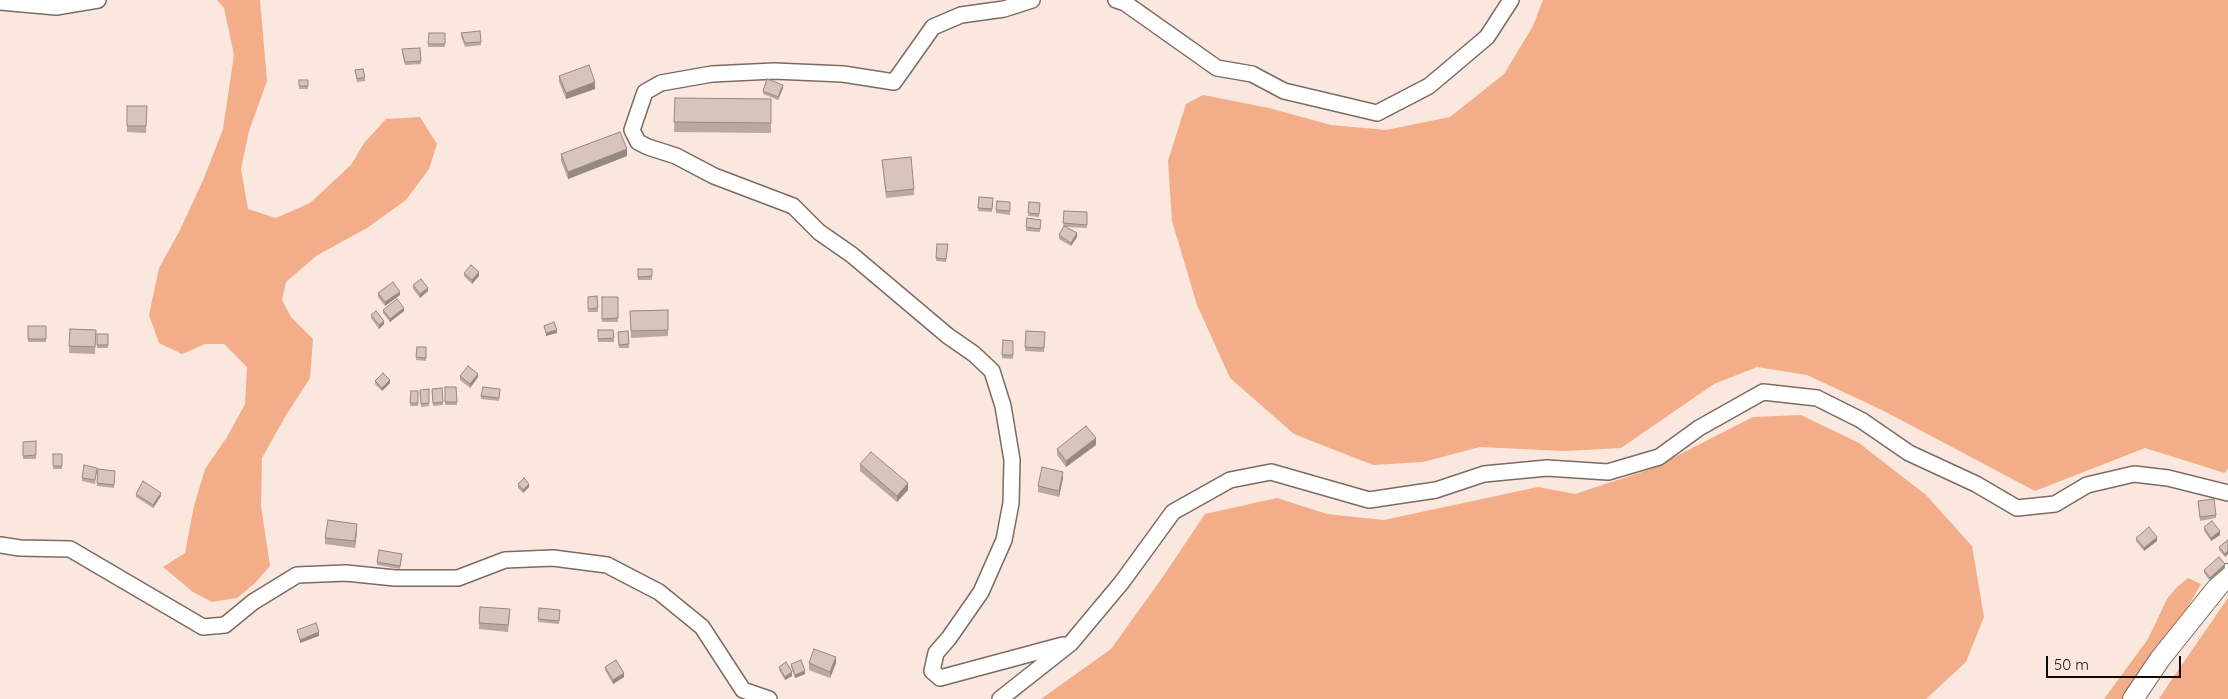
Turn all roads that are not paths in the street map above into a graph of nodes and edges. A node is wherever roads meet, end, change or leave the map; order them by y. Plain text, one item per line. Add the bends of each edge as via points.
1 (98, 0) edge
2 (1116, 0) edge
3 (1511, 0) edge
4 (0, 2) edge
5 (1023, 2) edge
6 (2228, 493) edge
7 (0, 544) edge
8 (2228, 574) edge
9 (1072, 643) junction
10 (769, 699) edge
11 (1000, 699) edge
12 (2133, 699) edge

1 - 4 street via 56,8
2 - 3 street via 1125,3 1217,68 1252,74 1284,91 1377,113 1437,80 1487,37
5 - 9 street via 961,15 933,27 894,82 843,74 774,71 712,74 662,82 645,92 632,130 638,142 648,148 676,156 714,176 793,206 819,232 852,255 992,371 1003,406 1012,460 1011,503 1004,540 981,592 936,653 932,671 940,678
6 - 9 street via 2168,478 2134,474 2087,485 2055,504 2017,508 1909,452 1861,420 1817,398 1763,392 1699,428 1659,457 1608,472 1547,468 1484,474 1436,490 1369,500 1271,472 1230,480 1173,512
7 - 10 street via 20,548 70,549 203,627 225,625 253,602 297,575 346,573 395,578 458,578 505,560 553,558 607,565 659,592 702,627 743,690
8 - 12 street via 2160,659
9 - 11 street

